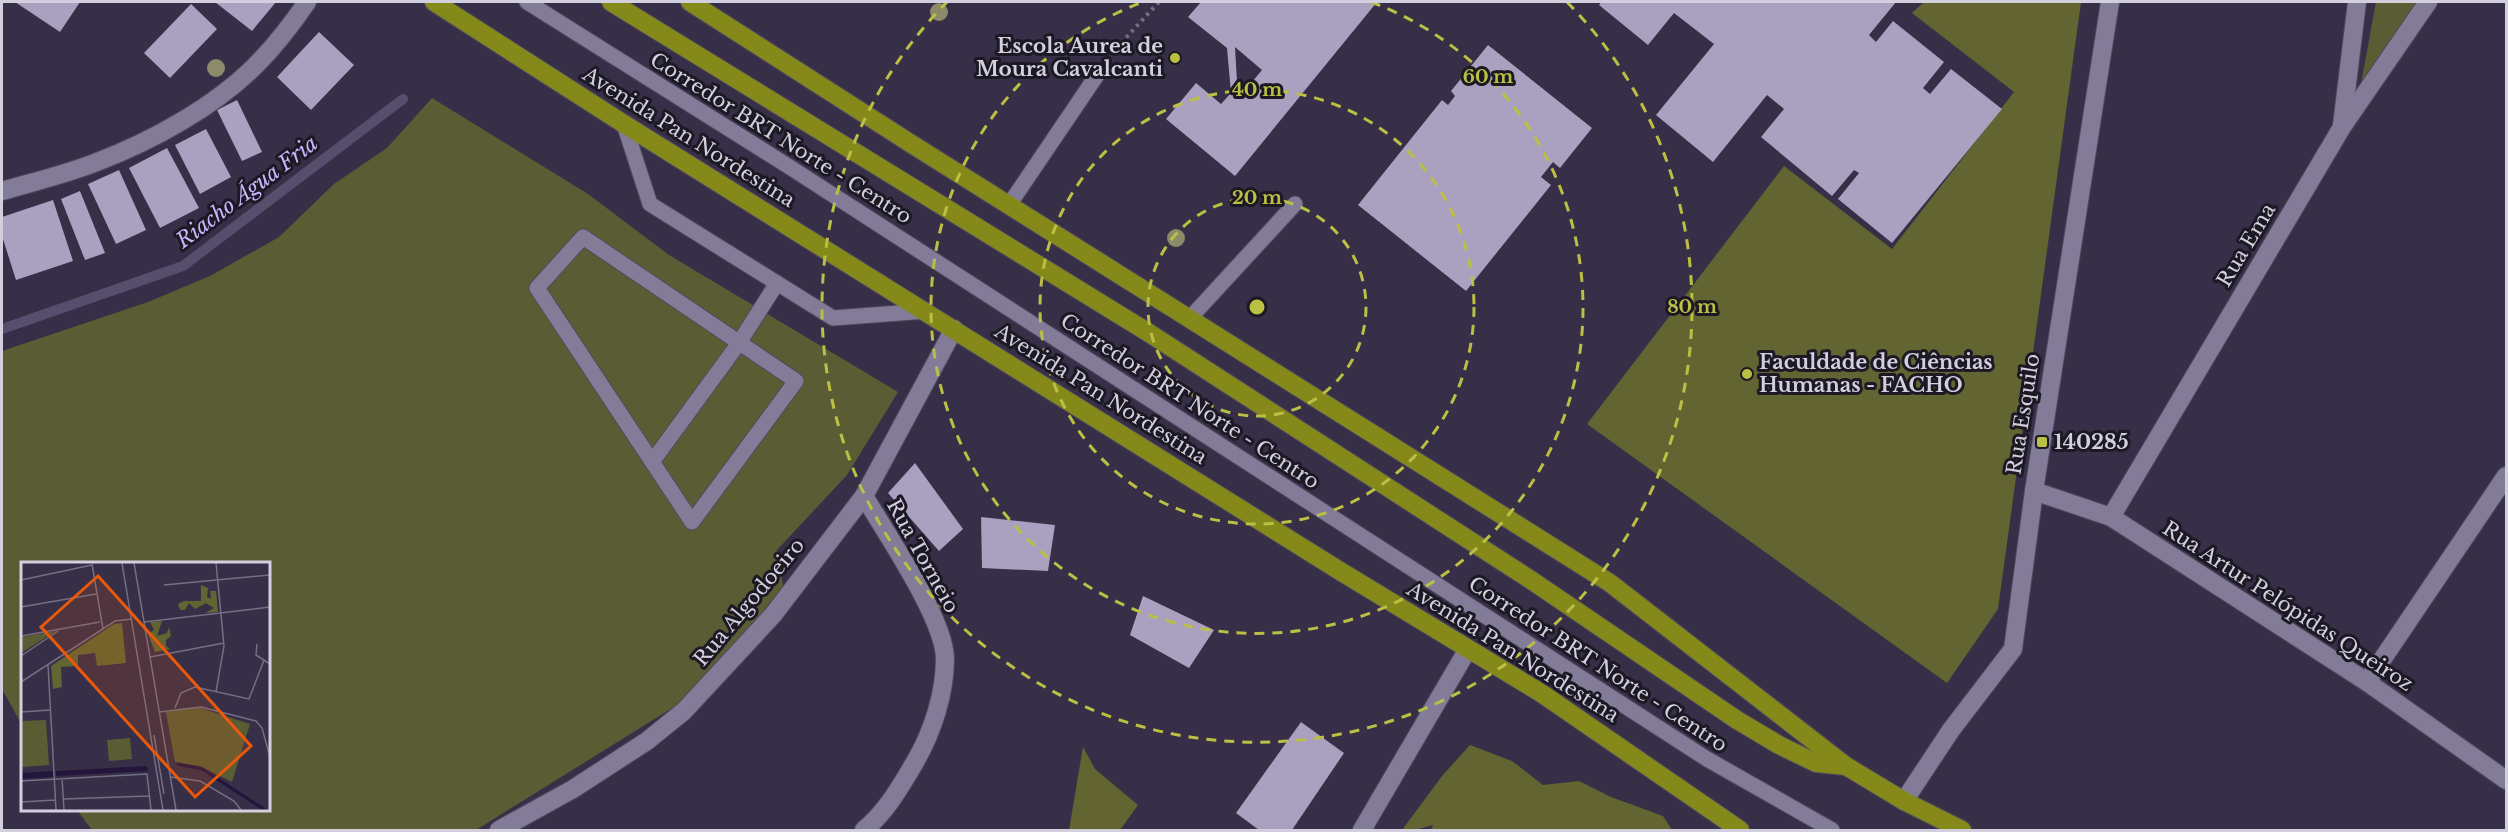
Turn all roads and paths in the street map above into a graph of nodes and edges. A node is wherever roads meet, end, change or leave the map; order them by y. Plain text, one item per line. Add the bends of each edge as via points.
1 (308, 2) edge
2 (434, 2) edge
3 (527, 2) edge
4 (612, 2) edge
5 (690, 2) edge
6 (1159, 2) edge
7 (2110, 2) edge
8 (2357, 2) edge
9 (2428, 2) edge
10 (1097, 75) joint
11 (624, 124) junction
12 (2342, 128) junction
13 (2, 191) edge
14 (1296, 204) dead end
15 (1009, 205) junction
16 (777, 284) junction
17 (926, 311) junction
18 (1190, 318) junction
19 (954, 329) junction
20 (739, 343) junction
21 (652, 462) junction
22 (2506, 476) edge
23 (2034, 491) junction
24 (864, 496) junction
25 (2111, 517) junction
26 (1468, 649) junction
27 (2367, 682) junction
28 (1846, 766) junction
29 (2506, 780) edge
30 (1904, 801) junction
31 (499, 831) edge
32 (864, 831) edge
33 (1362, 831) edge
34 (1740, 831) edge
35 (1832, 831) edge
36 (1962, 831) edge

1 - 13 street via 255,66 206,106 159,134 97,162
2 - 11 highway, Avenida Pan Nordestina
3 - 35 lane, Corredor BRT Norte - Centro via 1707,759
4 - 28 highway via 1149,333 1531,580 1737,720 1816,763
5 - 15 highway
6 - 10 path via 1118,44
7 - 23 street, Rua Esquilo
8 - 12 street
9 - 12 street, Rua Ema
10 - 15 lane
11 - 16 lane via 650,204
11 - 17 highway, Avenida Pan Nordestina
12 - 25 street, Rua Ema
14 - 18 lane
15 - 18 highway
16 - 17 lane via 833,318
16 - 20 lane
17 - 19 highway, Avenida Pan Nordestina
18 - 28 highway via 1610,583
19 - 24 street, Rua Algodoeiro
19 - 26 highway, Avenida Pan Nordestina
20 - 21 lane
20 - 21 lane via 796,381 692,522
20 - 21 lane via 583,237 537,288
22 - 27 street
23 - 25 street, Rua Artur Pelópidas Queiroz
23 - 30 street, Rua Esquilo via 2013,649 1951,730
24 - 31 street, Rua Algodoeiro via 773,615 684,711 647,741
24 - 32 street, Rua Torneio via 930,609 945,657 941,698 922,750 887,808
25 - 27 street, Rua Artur Pelópidas Queiroz
26 - 33 street
26 - 34 highway, Avenida Pan Nordestina via 1541,693
27 - 29 street, Rua Artur Pelópidas Queiroz
28 - 30 highway
30 - 36 highway

